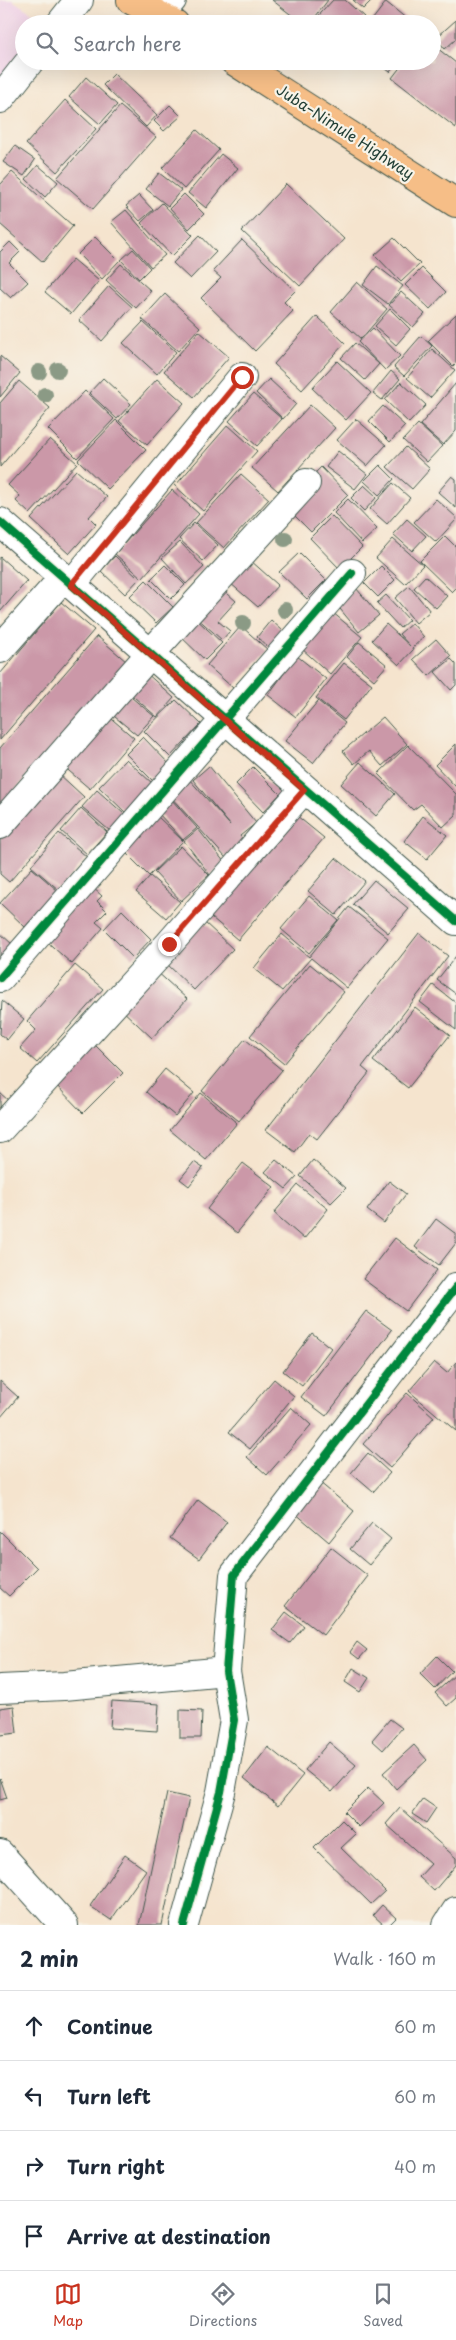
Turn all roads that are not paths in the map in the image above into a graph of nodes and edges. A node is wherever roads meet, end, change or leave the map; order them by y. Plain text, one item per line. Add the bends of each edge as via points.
1 (79, 0) edge
2 (131, 0) edge
3 (169, 13) edge
4 (67, 15) edge
5 (23, 70) edge
6 (248, 70) edge
7 (0, 99) edge
8 (456, 203) edge
9 (242, 377) dead end
10 (306, 482) dead end
11 (0, 522) edge
12 (352, 573) dead end
13 (67, 581) junction
14 (0, 649) edge
15 (150, 654) junction
16 (224, 720) junction
17 (304, 790) junction
18 (0, 825) edge
19 (456, 921) edge
20 (0, 978) edge
21 (0, 1130) edge
22 (456, 1287) edge
23 (226, 1671) junction
24 (0, 1689) edge
25 (0, 1854) edge
26 (456, 1911) edge
27 (64, 1925) edge
28 (184, 1925) edge
29 (447, 1925) edge

1 - 4 street
2 - 3 main road
5 - 7 street
6 - 8 main road, Juba–Nimule Highway
9 - 13 street
10 - 15 street
11 - 13 street
12 - 16 street
13 - 14 street
13 - 15 street
15 - 16 street
15 - 18 street
16 - 17 street
16 - 20 street
17 - 19 street
17 - 21 street
22 - 23 street via 234,1575
23 - 24 street
23 - 28 street via 234,1720 221,1792
25 - 27 street
26 - 29 street

